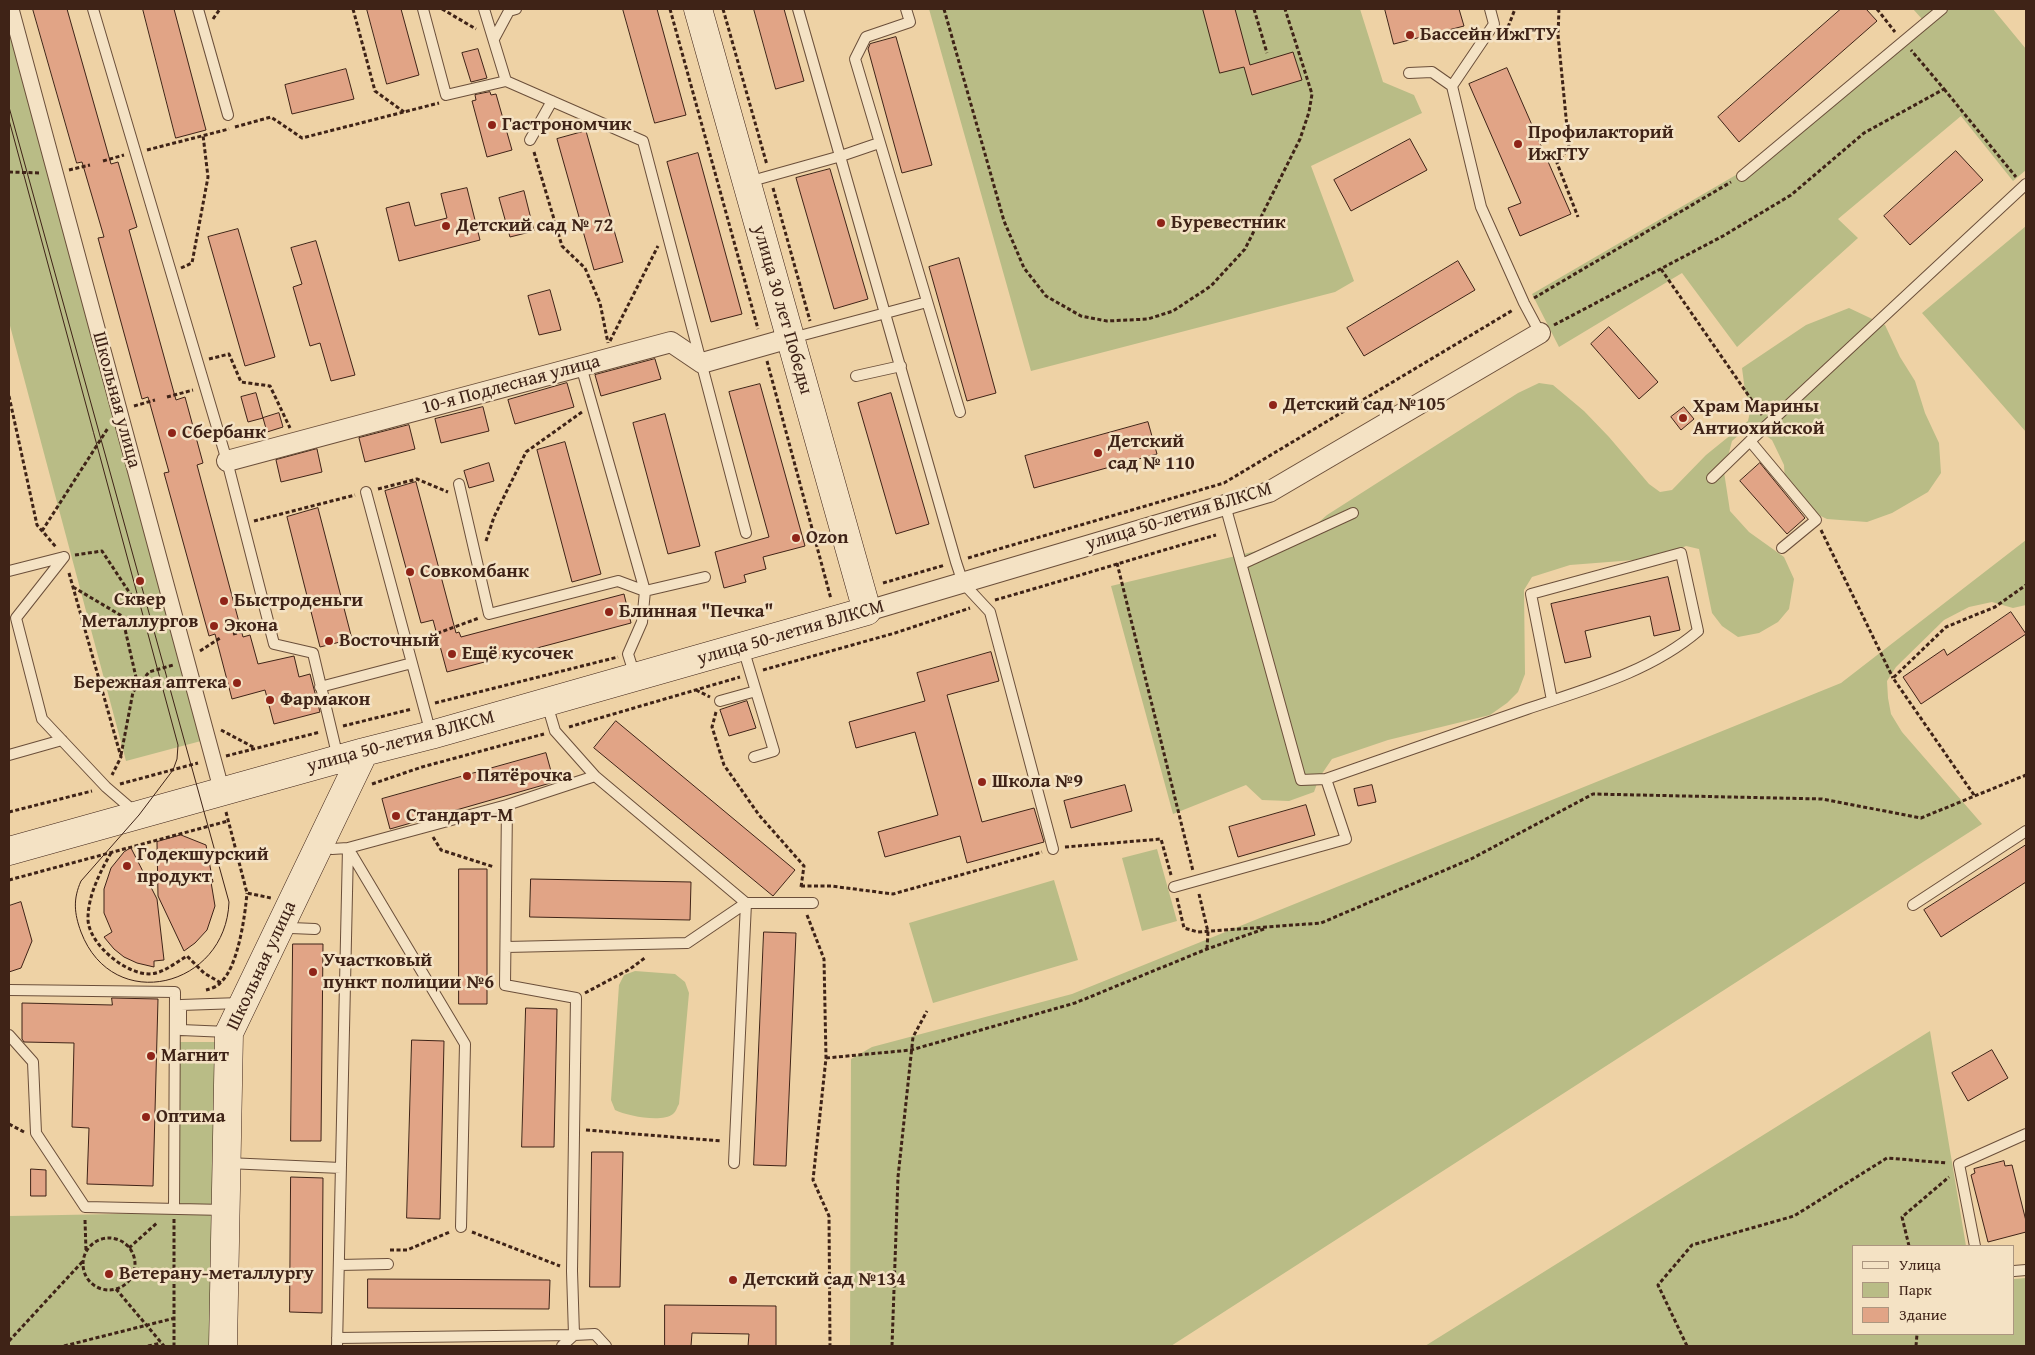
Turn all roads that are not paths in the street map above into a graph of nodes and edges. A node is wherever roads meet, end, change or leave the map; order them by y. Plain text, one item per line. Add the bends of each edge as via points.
1 (11, 9) edge
2 (94, 9) edge
3 (198, 9) edge
4 (423, 9) edge
5 (484, 9) edge
6 (516, 9) edge
7 (698, 9) edge
8 (798, 9) edge
9 (906, 9) edge
10 (1490, 9) edge
11 (1942, 9) edge
12 (494, 39) junction
13 (1408, 73) dead end
14 (506, 81) junction
15 (1452, 86) junction
16 (552, 101) junction
17 (228, 115) dead end
18 (530, 140) road end
19 (879, 143) junction
20 (841, 156) junction
21 (1742, 176) road end
22 (758, 179) junction
23 (2025, 185) edge
24 (927, 302) junction
25 (886, 313) junction
26 (1540, 333) joint
27 (802, 335) junction
28 (702, 363) junction
29 (590, 364) junction
30 (901, 366) junction
31 (856, 376) dead end
32 (960, 412) dead end
33 (1750, 441) junction
34 (227, 461) junction
35 (1712, 478) dead end
36 (459, 484) dead end
37 (366, 492) dead end
38 (1226, 505) junction
39 (1353, 513) dead end
40 (746, 533) dead end
41 (1782, 548) dead end
42 (1242, 564) junction
43 (9, 571) edge
44 (705, 577) dead end
45 (963, 583) junction
46 (646, 591) junction
47 (867, 611) junction
48 (12, 618) edge
49 (742, 647) junction
50 (412, 663) junction
51 (636, 677) junction
52 (320, 686) junction
53 (756, 690) junction
54 (1552, 700) junction
55 (720, 701) road end
56 (547, 702) junction
57 (431, 735) junction
58 (62, 740) junction
59 (9, 756) edge
60 (351, 756) junction
61 (754, 756) dead end
62 (596, 776) junction
63 (1326, 778) junction
64 (222, 792) junction
65 (507, 805) junction
66 (139, 815) junction
67 (2026, 832) edge
68 (320, 844) junction
69 (348, 848) junction
70 (1052, 849) road end
71 (9, 851) edge
72 (1174, 887) road end
73 (746, 903) junction
74 (813, 903) dead end
75 (1913, 905) dead end
76 (287, 912) junction
77 (314, 929) dead end
78 (506, 947) junction
79 (9, 990) edge
80 (243, 1003) junction
81 (229, 1032) junction
82 (9, 1035) edge
83 (2026, 1134) edge
84 (227, 1163) junction
85 (734, 1163) dead end
86 (341, 1168) junction
87 (174, 1209) junction
88 (226, 1210) junction
89 (461, 1228) road end
90 (1975, 1245) edge
91 (388, 1264) dead end
92 (339, 1265) junction
93 (574, 1335) junction
94 (337, 1342) edge
95 (223, 1346) edge
96 (562, 1346) edge
97 (606, 1346) edge

1 - 64 street, Школьная улица
2 - 34 lane
3 - 17 lane
4 - 14 lane via 446,95
5 - 12 lane
6 - 12 lane via 509,11
7 - 22 main road, улица 30 лет Победы
8 - 20 lane
9 - 19 lane via 910,22 866,37 855,58
10 - 15 lane via 1494,24
11 - 21 lane
12 - 14 lane
13 - 15 lane via 1432,72
14 - 16 lane
15 - 26 lane via 1481,207
16 - 18 lane
16 - 28 lane via 643,141
19 - 20 lane
19 - 24 lane
20 - 22 lane
20 - 25 lane
22 - 27 main road, улица 30 лет Победы
23 - 33 lane
24 - 25 lane
24 - 32 lane
25 - 27 lane
25 - 30 lane
26 - 38 street, улица 50-летия ВЛКСМ via 1270,492
27 - 28 street
27 - 47 main road, улица 30 лет Победы
28 - 29 street, 10-я Подлесная улица via 671,342
28 - 40 lane
29 - 34 street, 10-я Подлесная улица
29 - 46 lane via 592,405
30 - 31 lane
30 - 45 lane
33 - 35 lane
33 - 41 lane via 1816,520
34 - 52 lane via 274,644 313,653
36 - 46 lane via 489,614 618,581
37 - 50 lane
38 - 42 lane
38 - 45 street, улица 50-летия ВЛКСМ
39 - 42 lane
42 - 63 lane via 1301,780
43 - 48 lane via 64,557
44 - 46 lane
45 - 47 street, улица 50-летия ВЛКСМ
45 - 70 lane via 990,612
46 - 51 lane via 642,622 628,654
47 - 49 main road, улица 50-летия ВЛКСМ
48 - 58 lane via 42,719
49 - 51 main road, улица 50-летия ВЛКСМ
49 - 53 lane
50 - 52 lane
50 - 57 lane
51 - 56 main road, улица 50-летия ВЛКСМ
52 - 60 lane
53 - 55 lane
53 - 61 lane via 774,751
54 - 54 lane via 1636,670 1698,631 1682,553 1531,594
54 - 63 lane
56 - 57 main road, улица 50-летия ВЛКСМ
56 - 62 lane via 555,731
57 - 60 main road, улица 50-летия ВЛКСМ
58 - 59 lane
58 - 66 lane via 106,787
60 - 64 main road, улица 50-летия ВЛКСМ
60 - 68 main road, Школьная улица
62 - 65 lane
62 - 73 lane
63 - 72 lane via 1346,839
64 - 66 main road, улица 50-летия ВЛКСМ
65 - 69 lane
65 - 78 lane
66 - 71 main road, улица 50-летия ВЛКСМ
67 - 75 lane
68 - 69 lane via 332,849
68 - 76 main road, Школьная улица
69 - 86 lane
69 - 89 lane via 465,1044
73 - 74 lane
73 - 78 lane via 687,943
73 - 85 lane
76 - 77 lane via 291,928
76 - 80 main road, Школьная улица
78 - 93 lane via 505,985 576,998
79 - 87 lane via 175,992
80 - 81 main road, Школьная улица
80 - 81 lane via 182,1005 181,1030
81 - 84 main road, Школьная улица
82 - 87 lane via 33,1062 36,1133 85,1207
83 - 90 lane via 1959,1164
84 - 86 lane
84 - 88 main road, Школьная улица
86 - 92 lane
87 - 88 lane
88 - 95 main road, Школьная улица
91 - 92 lane
92 - 94 lane
93 - 94 lane
93 - 96 lane
93 - 97 lane via 595,1334

